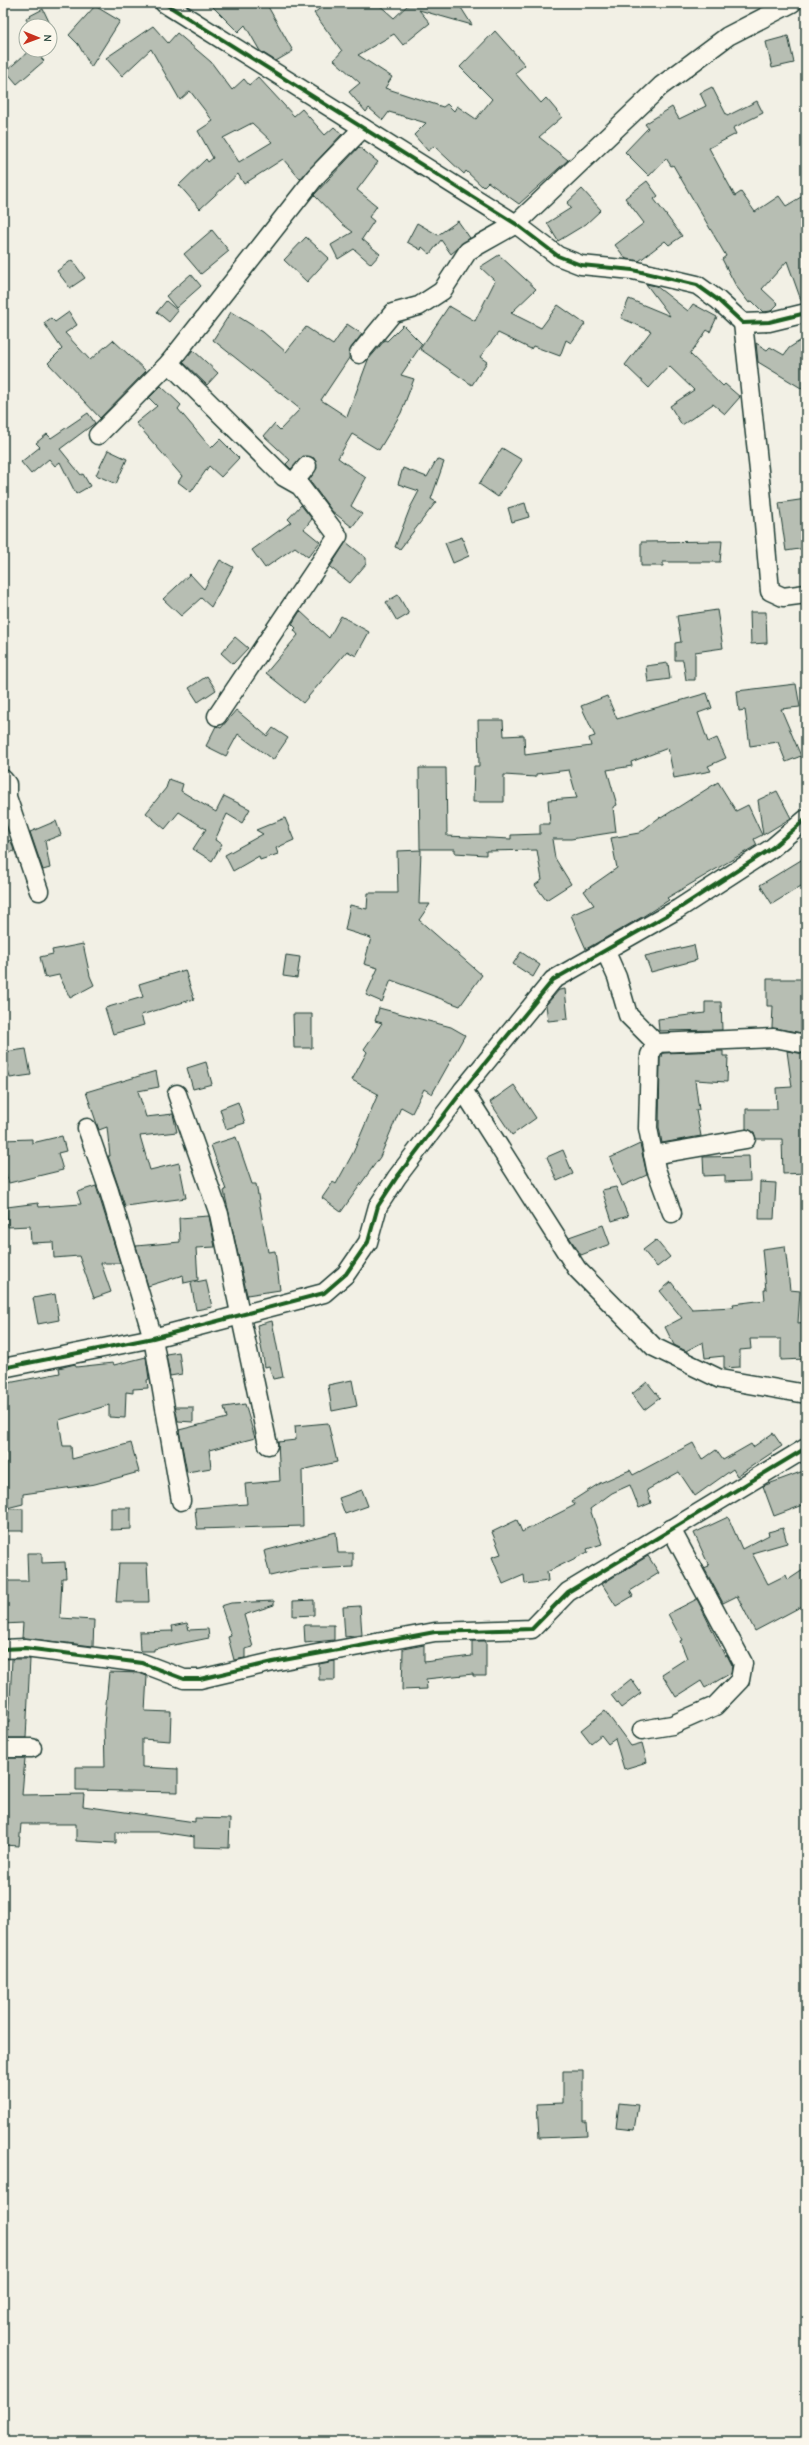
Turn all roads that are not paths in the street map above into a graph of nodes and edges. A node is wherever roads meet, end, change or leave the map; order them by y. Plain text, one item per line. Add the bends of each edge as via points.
1 (164, 3) edge
2 (792, 3) edge
3 (363, 128) junction
4 (516, 224) junction
5 (806, 313) edge
6 (742, 323) junction
7 (360, 354) dead end
8 (169, 363) junction
9 (98, 435) dead end
10 (307, 466) dead end
11 (294, 482) junction
12 (806, 594) edge
13 (217, 716) dead end
14 (3, 778) edge
15 (806, 819) edge
16 (39, 891) dead end
17 (605, 950) junction
18 (656, 1043) junction
19 (806, 1044) edge
20 (463, 1090) junction
21 (177, 1094) dead end
22 (87, 1128) dead end
23 (746, 1139) dead end
24 (653, 1155) junction
25 (672, 1213) dead end
26 (240, 1315) junction
27 (153, 1338) junction
28 (3, 1368) edge
29 (806, 1394) edge
30 (268, 1445) dead end
31 (806, 1448) edge
32 (181, 1501) dead end
33 (671, 1529) junction
34 (3, 1649) edge
35 (642, 1730) dead end
36 (3, 1748) edge
37 (32, 1748) dead end

1 - 3 street
2 - 4 street via 728,36 661,86
3 - 4 street
3 - 8 street via 316,176
4 - 6 street via 558,256 581,265 633,270 698,285
4 - 7 street via 468,251 442,292 419,306 393,314
5 - 6 street via 769,322
6 - 12 street via 770,591 783,597
8 - 9 street
8 - 11 street via 284,477
10 - 11 street
11 - 13 street via 300,486 338,536
14 - 16 street
15 - 17 street via 772,848 685,905
17 - 18 street via 617,977 628,1016
17 - 20 street via 553,980
18 - 19 street via 774,1038
18 - 24 street via 650,1055 648,1128
20 - 26 street via 378,1206 368,1242 346,1274 324,1293
20 - 29 street via 577,1269 654,1347 720,1379
21 - 26 street via 219,1214
22 - 27 street via 109,1191
23 - 24 street
24 - 25 street
26 - 27 street
26 - 30 street
27 - 28 street
27 - 32 street
31 - 33 street
33 - 34 street via 568,1592 532,1629 435,1632 273,1662 200,1679 184,1678 142,1663 25,1648
33 - 35 street via 743,1663 740,1680 715,1706 672,1725
36 - 37 street

